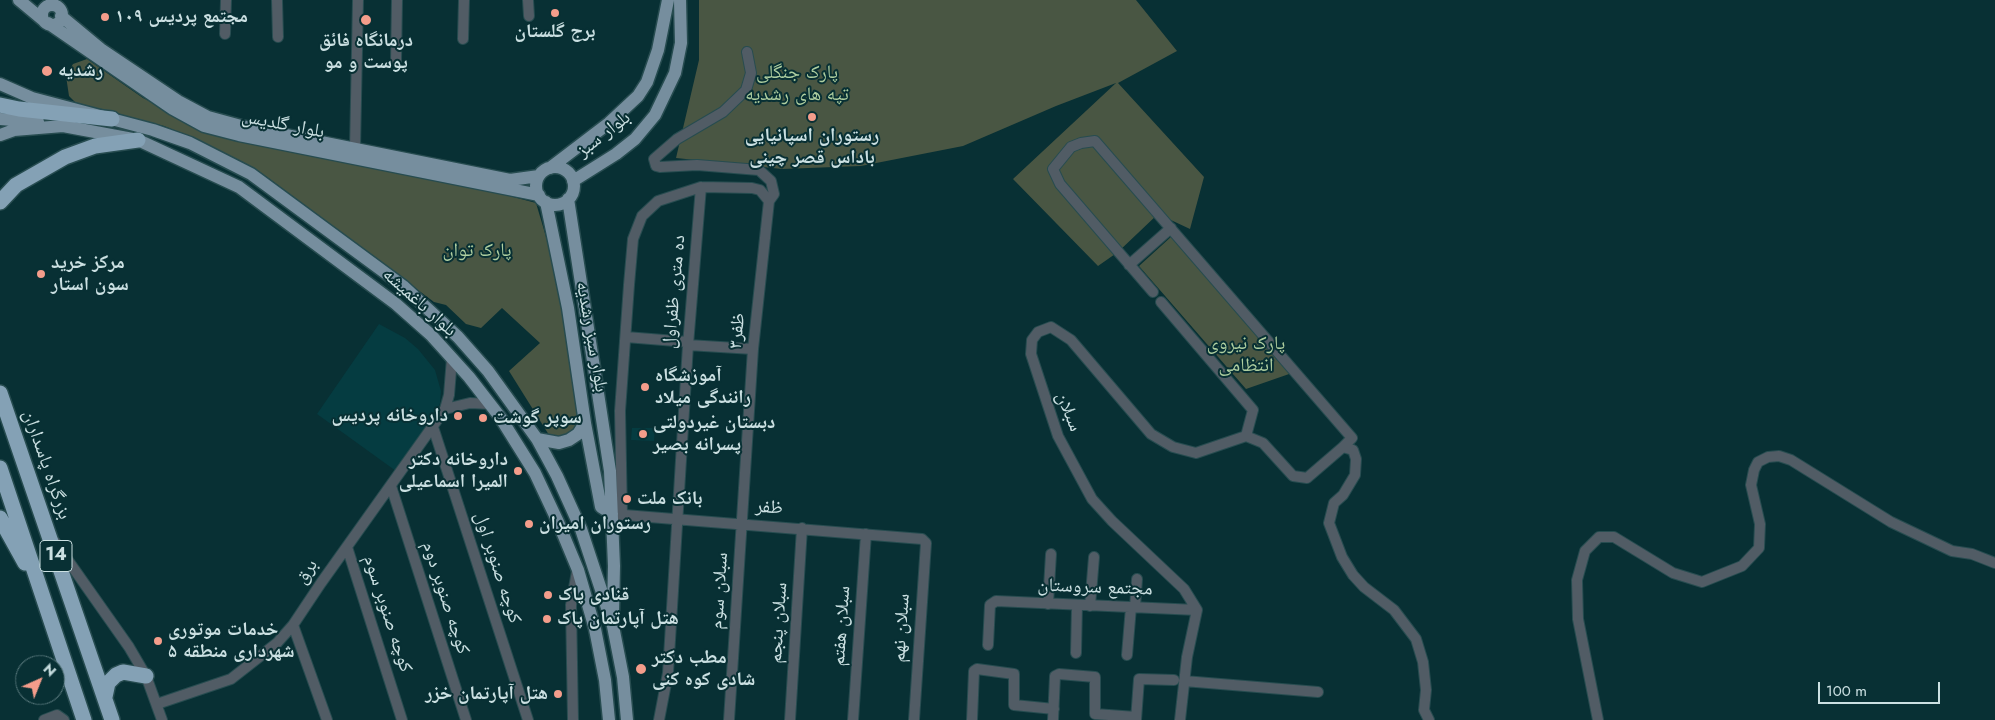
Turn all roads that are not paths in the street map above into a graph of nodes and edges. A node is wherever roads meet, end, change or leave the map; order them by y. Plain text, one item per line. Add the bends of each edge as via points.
1 (19, 0) edge
2 (226, 0) edge
3 (277, 0) edge
4 (358, 0) edge
5 (397, 0) edge
6 (464, 0) edge
7 (528, 0) edge
8 (668, 0) edge
9 (680, 0) edge
10 (57, 7) edge
11 (529, 16) dead end
12 (46, 21) junction
13 (225, 34) dead end
14 (278, 38) dead end
15 (463, 39) dead end
16 (747, 52) dead end
17 (396, 62) dead end
18 (0, 84) edge
19 (0, 92) edge
20 (15, 92) junction
21 (0, 105) edge
22 (0, 119) edge
23 (112, 119) junction
24 (63, 126) junction
25 (0, 135) edge
26 (138, 140) junction
27 (354, 153) junction
28 (550, 168) junction
29 (539, 176) junction
30 (573, 181) junction
31 (701, 187) junction
32 (542, 198) junction
33 (568, 199) junction
34 (769, 201) junction
35 (0, 202) edge
36 (1171, 228) junction
37 (1129, 265) junction
38 (1153, 292) dead end
39 (1161, 302) dead end
40 (626, 337) junction
41 (688, 343) junction
42 (753, 348) junction
43 (452, 358) junction
44 (0, 393) edge
45 (490, 404) junction
46 (445, 409) junction
47 (620, 411) junction
48 (602, 414) junction
49 (585, 423) junction
50 (433, 427) junction
51 (1246, 436) junction
52 (537, 439) junction
53 (1343, 447) junction
54 (0, 468) edge
55 (391, 486) junction
56 (617, 514) junction
57 (0, 518) edge
58 (678, 519) junction
59 (743, 524) junction
60 (802, 528) junction
61 (47, 531) junction
62 (866, 534) junction
63 (922, 539) joint
64 (347, 546) junction
65 (1051, 554) dead end
66 (1094, 557) dead end
67 (1995, 563) edge
68 (578, 570) junction
69 (1137, 579) dead end
70 (44, 597) junction
71 (1048, 604) junction
72 (1077, 605) junction
73 (1090, 606) junction
74 (1133, 607) junction
75 (1197, 610) junction
76 (293, 625) junction
77 (613, 626) junction
78 (988, 645) dead end
79 (1076, 653) dead end
80 (1127, 655) dead end
81 (146, 676) junction
82 (1179, 680) junction
83 (1318, 692) dead end
84 (105, 697) junction
85 (157, 704) junction
86 (1053, 715) edge
87 (1136, 719) edge
88 (44, 720) edge
89 (64, 720) edge
90 (84, 720) edge
91 (112, 720) edge
92 (162, 720) edge
93 (327, 720) edge
94 (402, 720) edge
95 (466, 720) edge
96 (528, 720) edge
97 (573, 720) edge
98 (609, 720) edge
99 (627, 720) edge
100 (659, 720) edge
101 (729, 720) edge
102 (790, 720) edge
103 (853, 720) edge
104 (914, 720) edge
105 (972, 720) edge
106 (1180, 720) edge
107 (1429, 720) edge
108 (1598, 720) edge

1 - 12 main road, بلوار گلدیس
2 - 13 street
3 - 14 street
4 - 27 street
5 - 17 street
6 - 15 street
7 - 11 street
8 - 28 main road, بلوار سبز via 658,50 647,82 638,96 609,123
9 - 30 main road, بلوار سبز via 681,44 675,73 655,115 635,139
10 - 12 main road via 58,23
10 - 27 main road, بلوار گلدیس via 102,50 178,101 208,117
12 - 27 main road, بلوار گلدیس via 173,109 204,126 239,136
16 - 34 street, ظفر۳ via 751,73 746,90 723,112 677,139 654,159 656,166 660,167 697,165 759,170 771,181 774,194
18 - 20 main road
19 - 20 main road
20 - 23 main road, بلوار باغمیشه
21 - 23 highway
22 - 24 main road
23 - 52 main road, بلوار باغمیشه via 190,143 251,174 390,277 430,310 470,350
24 - 25 main road, بلوار باغمیشه via 14,130
24 - 26 main road, بلوار باغمیشه
26 - 35 highway via 95,146 65,157 16,185
26 - 43 main road, بلوار باغمیشه via 239,187 396,304
27 - 29 main road, بلوار گلدیس via 510,180
27 - 32 main road, بلوار گلدیس
28 - 29 main road
28 - 30 main road via 564,170
29 - 32 main road via 536,186
30 - 33 main road via 573,191
31 - 34 street via 752,188 760,190
31 - 40 street via 658,201 642,216 634,238
31 - 41 street, ده متری ظفراول
32 - 33 main road via 555,204
32 - 49 main road, بلوار سبز رشدیه via 568,308
33 - 48 main road
34 - 42 street, ظفر۳
36 - 37 street
36 - 37 street via 1095,142 1081,142 1071,147 1053,169 1060,184
36 - 53 street via 1352,438
37 - 38 street
39 - 51 street via 1253,410
40 - 41 street
40 - 47 street
41 - 42 street
41 - 58 street, ده متری ظفراول
42 - 59 street, ظفر۳
43 - 45 main road, بلوار باغمیشه
43 - 46 street
44 - 61 highway, بزرگراه پاسداران / 14
45 - 46 street via 470,403
45 - 68 main road, بلوار باغمیشه via 535,473
46 - 50 street, برق
47 - 48 street via 614,419
47 - 56 street
48 - 56 main road
49 - 52 main road via 569,440 559,443
49 - 56 main road, بلوار سبز رشدیه via 601,507
50 - 55 street, برق
50 - 96 street, کوچه صنوبر اول
51 - 53 street via 1263,443 1293,476 1307,478
51 - 75 street, سبلان via 1196,454 1173,447 1151,434 1071,340 1051,327 1038,332 1032,340 1030,354 1058,436 1092,499 1184,589
52 - 77 main road, بلوار باغمیشه via 581,529
53 - 107 street via 1353,450 1355,475 1344,495 1334,503 1329,523 1353,575 1394,610 1416,639 1423,662 1424,710
54 - 70 highway, 14
55 - 64 street, برق
55 - 95 street, کوچه صنوبر دوم
56 - 58 street, ظفر
56 - 77 main road
57 - 70 highway
58 - 59 street, ظفر
58 - 100 street, ده متری ظفراول via 668,673
59 - 60 street, ظفر
59 - 101 street, سبلان سوم
60 - 62 street, ظفر
60 - 102 street, سبلان پنجم
61 - 81 street
61 - 84 highway, بزرگراه پاسداران / 14
62 - 63 street, ظفر
62 - 103 street, سبلان هفتم
63 - 104 street, سبلان نهم via 926,543
64 - 76 street, برق
64 - 94 street, کوچه صنوبر سوم
65 - 71 street
66 - 73 street
67 - 108 street via 1952,551 1891,522 1791,460 1768,457 1758,462 1751,485 1760,524 1759,548 1742,566 1702,582 1673,573 1614,537 1599,537 1585,551 1577,580 1578,619
68 - 97 street via 572,605
68 - 98 main road, بلوار باغمیشه via 595,629
69 - 74 street
70 - 90 highway, 14
71 - 72 street, مجتمع سروستان
71 - 78 street, مجتمع سروستان via 992,602
72 - 73 street, مجتمع سروستان
72 - 79 street
73 - 74 street, مجتمع سروستان
74 - 75 street, مجتمع سروستان
74 - 80 street
75 - 82 street
76 - 85 street, برق via 277,643 232,679
76 - 93 street
77 - 99 main road, بلوار باغمیشه
81 - 84 highway via 124,672 116,675 108,683
81 - 85 street
82 - 83 street
82 - 87 street via 1139,679
82 - 106 street
84 - 91 highway, بزرگراه پاسداران / 14
85 - 92 street
86 - 87 street via 1056,675 1091,675 1096,680 1095,714
86 - 105 street via 1014,705 1015,677 1012,672 975,669
88 - 89 street via 57,715

